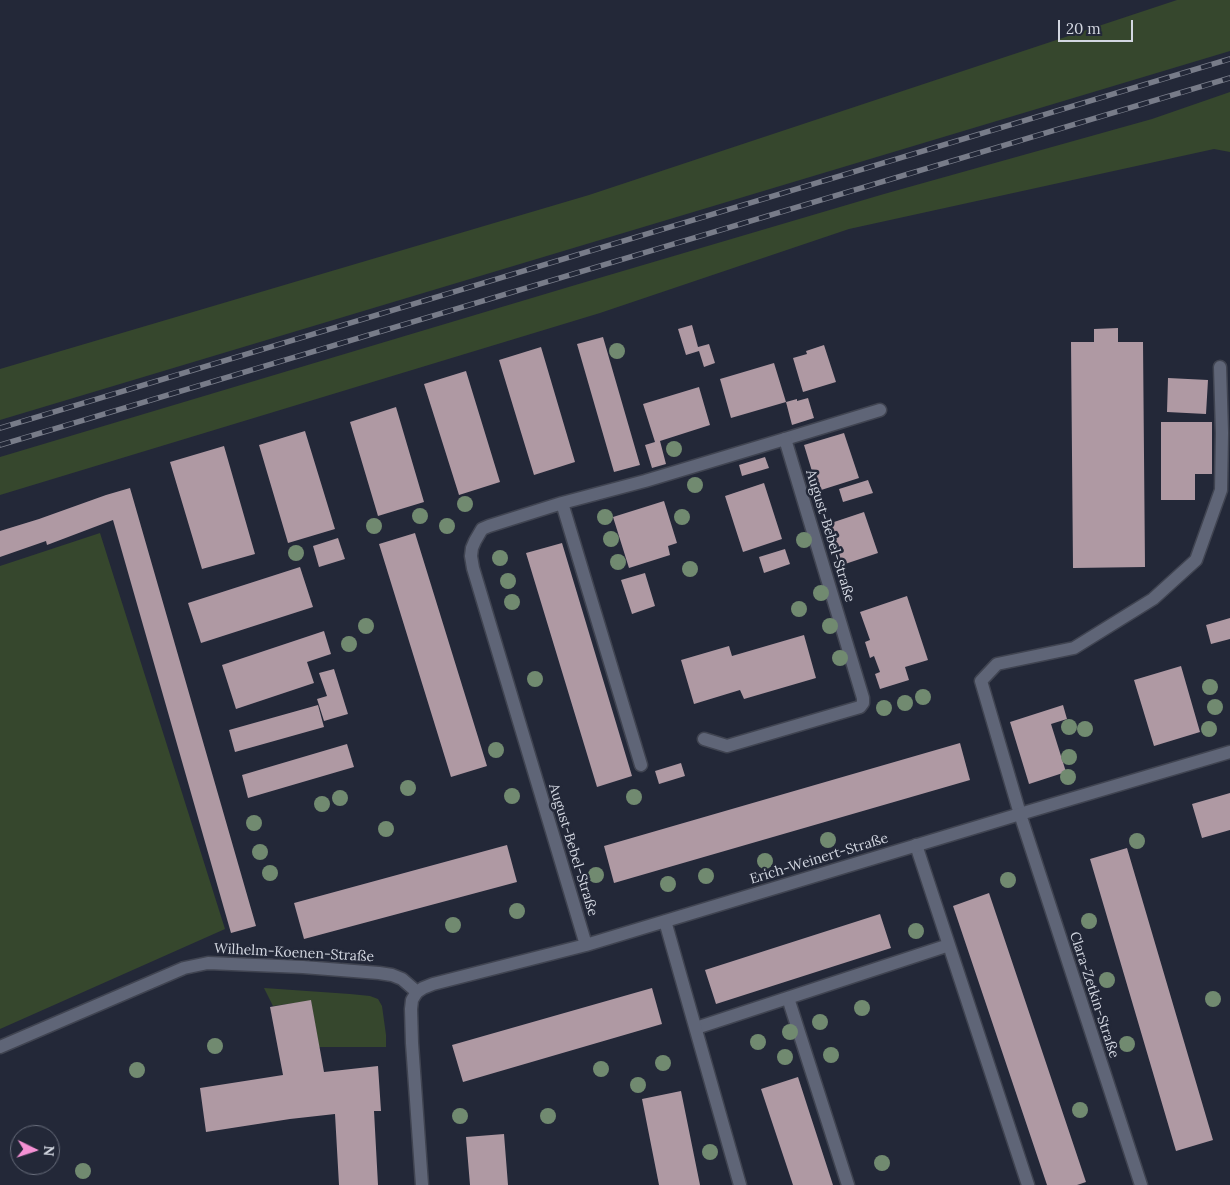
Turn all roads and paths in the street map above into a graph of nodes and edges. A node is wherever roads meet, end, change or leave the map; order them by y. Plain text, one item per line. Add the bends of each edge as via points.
1 (1220, 367) dead end
2 (880, 410) dead end
3 (785, 439) junction
4 (562, 503) junction
5 (704, 738) dead end
6 (1230, 752) edge
7 (641, 765) dead end
8 (1020, 814) junction
9 (916, 845) junction
10 (665, 922) junction
11 (586, 945) junction
12 (949, 946) junction
13 (417, 992) junction
14 (788, 998) junction
15 (696, 1028) junction
16 (0, 1047) edge
17 (422, 1185) edge
18 (740, 1185) edge
19 (848, 1185) edge
20 (1028, 1185) edge
21 (1141, 1185) edge

1 - 8 street, Clara-Zetkin-Straße via 1221,490 1196,560 1153,599 1074,648 997,664 981,681
2 - 3 street
3 - 4 street, August-Bebel-Straße
3 - 5 street, August-Bebel-Straße via 863,703 860,707 727,746
4 - 7 street
4 - 11 street, August-Bebel-Straße via 486,527 480,531 471,556
6 - 8 street, Erich-Weinert-Straße
8 - 9 street, Erich-Weinert-Straße
8 - 21 street, Clara-Zetkin-Straße
9 - 10 street, Erich-Weinert-Straße
9 - 12 street
10 - 11 street, Erich-Weinert-Straße
10 - 15 street
11 - 13 street, Erich-Weinert-Straße via 433,984
12 - 14 street
12 - 20 street
13 - 16 street, Wilhelm-Koenen-Straße via 402,979 383,973 208,963 184,968
13 - 17 street via 412,1004 412,1043
14 - 15 street
14 - 19 street
15 - 18 street

